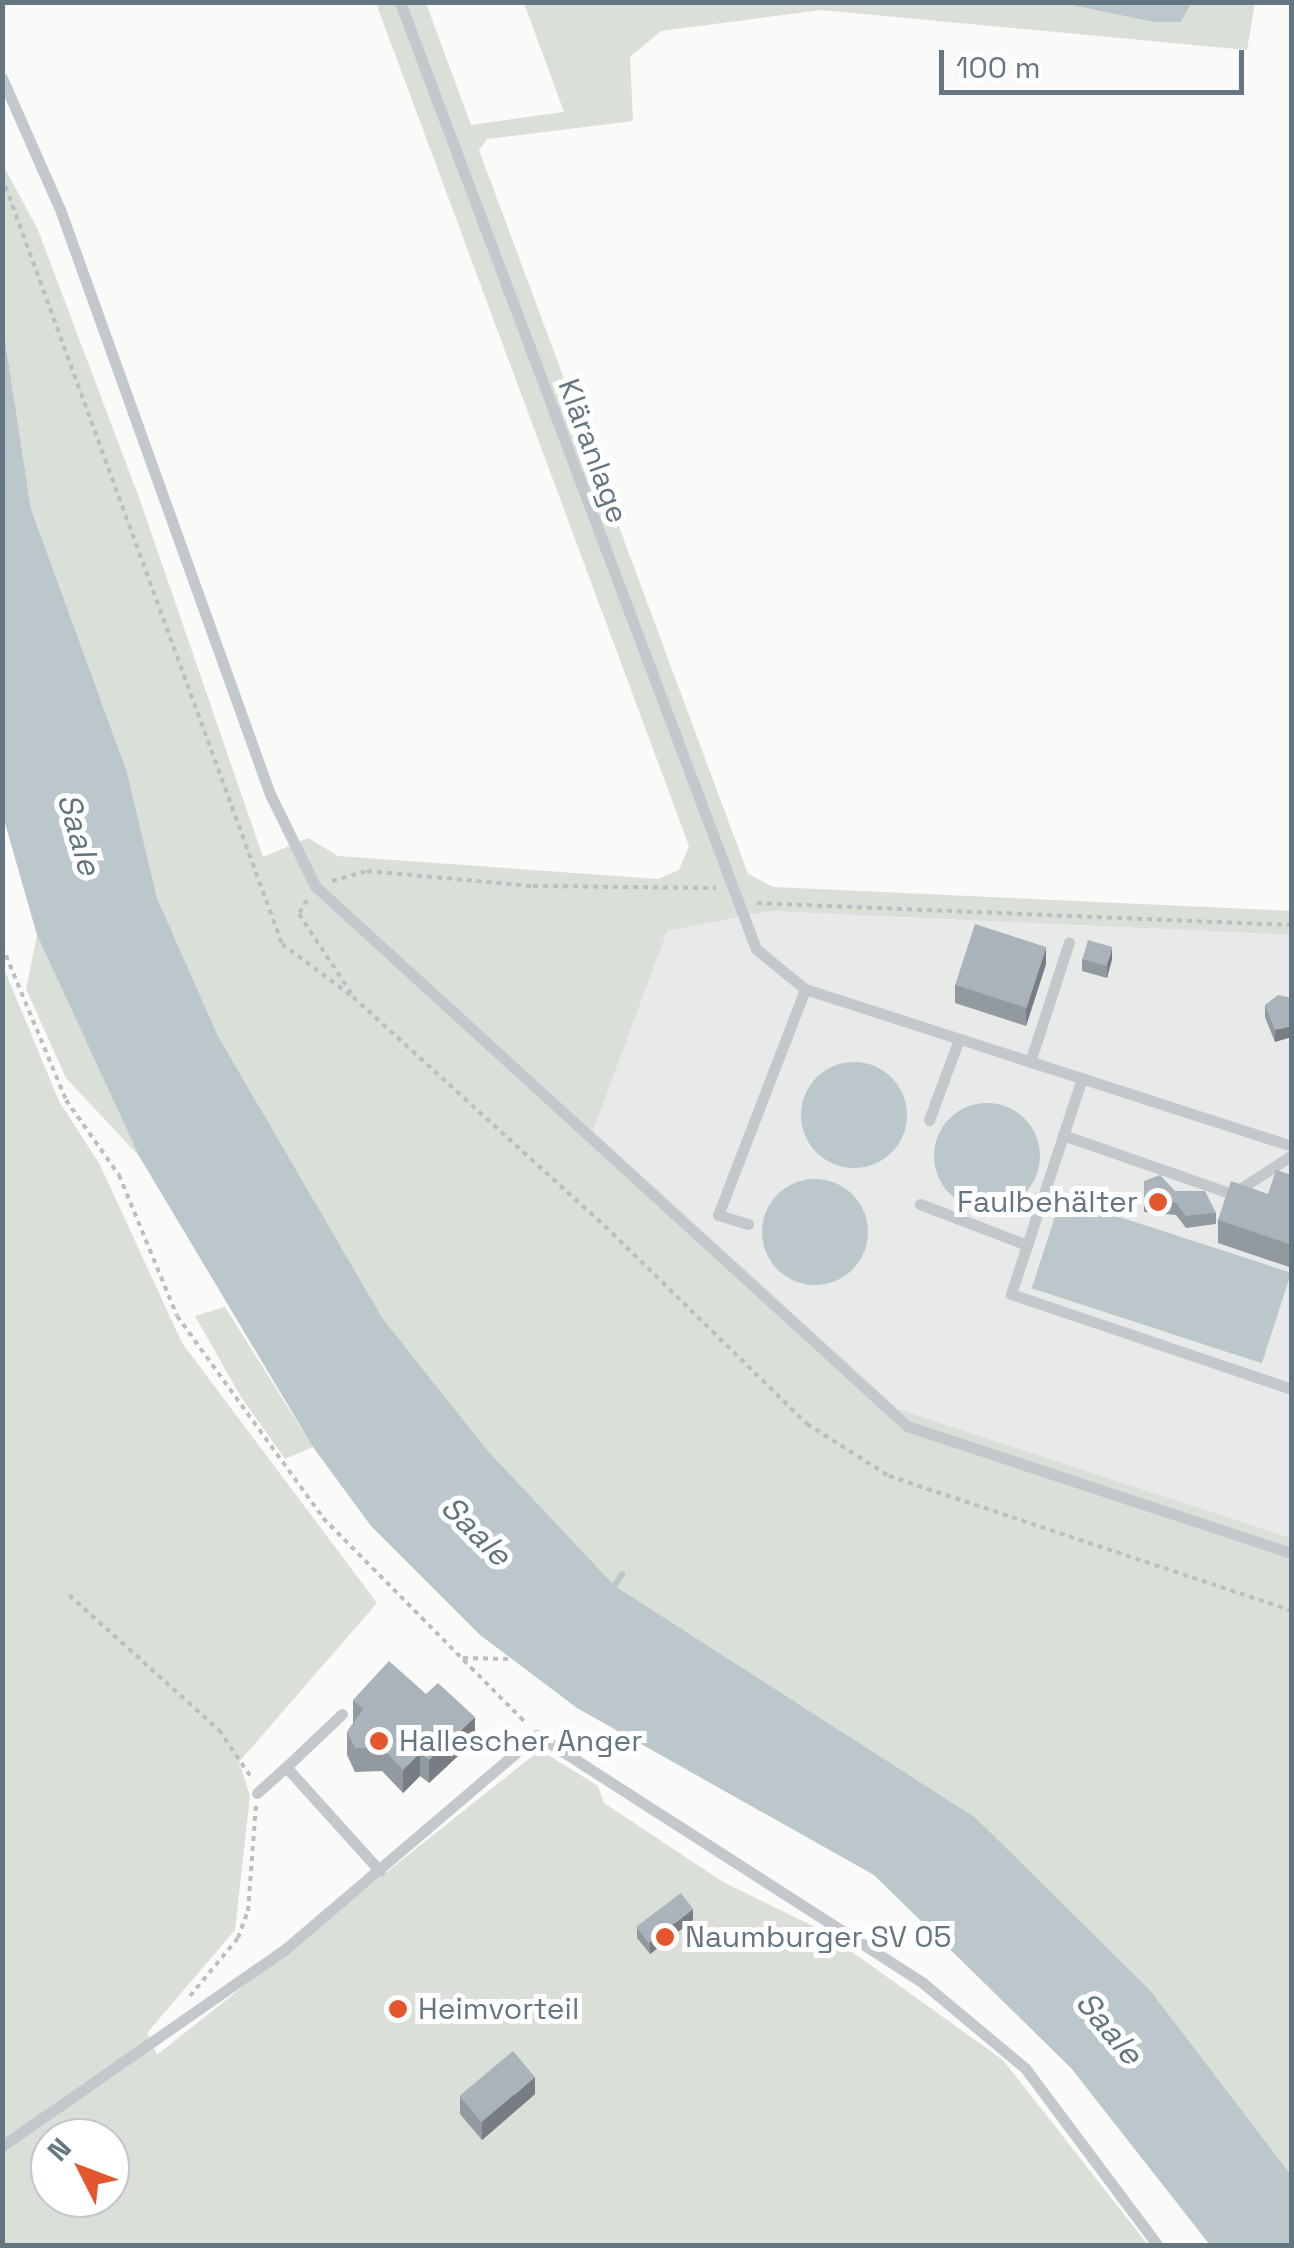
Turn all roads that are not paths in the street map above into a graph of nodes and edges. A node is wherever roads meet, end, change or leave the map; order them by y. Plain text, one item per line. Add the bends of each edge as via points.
1 (400, 2) edge
2 (2, 78) edge
3 (1069, 942) dead end
4 (804, 989) junction
5 (959, 1039) junction
6 (1030, 1062) junction
7 (1082, 1078) junction
8 (929, 1120) dead end
9 (1063, 1135) junction
10 (1292, 1146) edge
11 (1292, 1155) edge
12 (920, 1204) dead end
13 (748, 1224) dead end
14 (1027, 1244) junction
15 (1292, 1389) edge
16 (1292, 1554) edge
17 (342, 1714) dead end
18 (286, 1767) junction
19 (257, 1794) road end
20 (380, 1871) junction
21 (2, 2146) edge
22 (1158, 2246) edge

1 - 4 lane, Kläranlage via 740,917 756,949
2 - 16 lane via 54,195 270,794 315,886 906,1426
3 - 6 lane
4 - 5 lane
4 - 13 lane via 718,1215
5 - 6 lane
5 - 8 lane
6 - 7 lane
7 - 9 lane
7 - 10 lane
9 - 11 lane via 1232,1194
9 - 14 lane
12 - 14 lane
14 - 15 lane via 1011,1294
17 - 18 lane
18 - 19 lane
18 - 20 lane
20 - 21 lane via 178,2029
20 - 22 lane via 538,1735 924,1983 1026,2068

